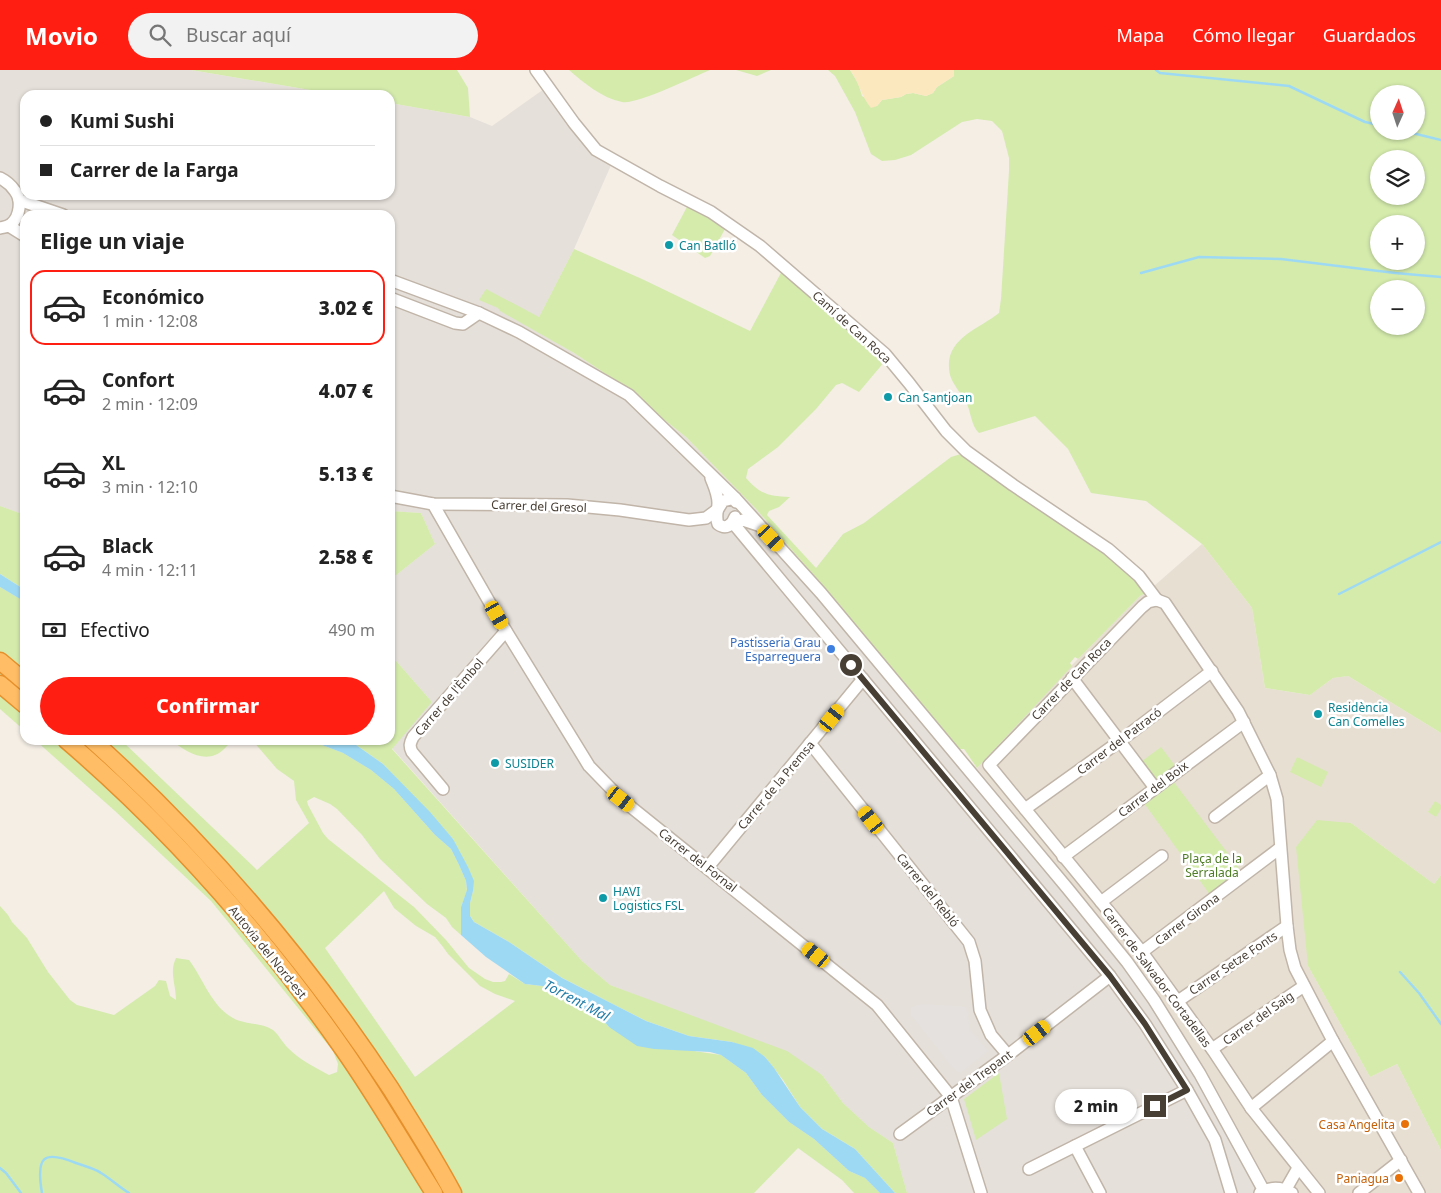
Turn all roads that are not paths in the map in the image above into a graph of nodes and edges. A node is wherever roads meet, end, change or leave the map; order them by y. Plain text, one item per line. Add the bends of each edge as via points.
1 (536, 70) edge
2 (0, 178) edge
3 (19, 200) junction
4 (48, 210) edge
5 (13, 222) edge
6 (395, 282) edge
7 (395, 300) edge
8 (479, 313) junction
9 (708, 472) junction
10 (395, 497) edge
11 (735, 498) junction
12 (433, 504) junction
13 (718, 509) junction
14 (689, 520) junction
15 (733, 523) junction
16 (720, 525) junction
17 (760, 527) junction
18 (1157, 600) junction
19 (506, 631) junction
20 (0, 661) edge
21 (1212, 671) junction
22 (20, 678) edge
23 (1072, 678) junction
24 (863, 679) junction
25 (0, 684) edge
26 (20, 701) edge
27 (1244, 722) junction
28 (1120, 741) junction
29 (810, 743) junction
30 (71, 745) edge
31 (97, 745) edge
32 (989, 765) joint
33 (1270, 774) junction
34 (1154, 788) junction
35 (443, 789) dead end
36 (1025, 809) junction
37 (1215, 817) dead end
38 (1280, 848) junction
39 (1162, 856) dead end
40 (1063, 857) junction
41 (708, 867) junction
42 (1101, 902) junction
43 (1288, 926) junction
44 (1142, 952) junction
45 (1110, 976) junction
46 (1304, 986) junction
47 (1178, 1001) junction
48 (1333, 1041) junction
49 (1212, 1049) junction
50 (1008, 1055) junction
51 (1187, 1090) junction
52 (951, 1097) junction
53 (1251, 1108) junction
54 (900, 1134) dead end
55 (1075, 1146) junction
56 (1401, 1160) junction
57 (1298, 1168) junction
58 (1029, 1169) dead end
59 (1289, 1191) edge
60 (1262, 1192) edge
61 (434, 1193) edge
62 (453, 1193) edge
63 (981, 1193) edge
64 (1100, 1193) edge
65 (1231, 1193) edge
66 (1319, 1193) edge
67 (1359, 1193) edge
68 (1419, 1193) edge

1 - 18 street, Camí de Can Roca via 596,150 712,212 760,246 885,354 940,424 966,451 1108,549 1139,576
2 - 3 street via 8,182
3 - 4 street
3 - 5 street
6 - 8 street
7 - 8 street via 455,323 464,324
8 - 9 street via 519,332 629,395
9 - 11 street
9 - 13 street via 718,496
10 - 12 street, Carrer del Gresol
11 - 13 street via 723,502
11 - 15 street via 738,509
11 - 17 street
12 - 14 street, Carrer del Gresol via 567,505
12 - 19 street, Carrer del Fornal
13 - 14 street via 706,518
13 - 16 street via 716,519
14 - 16 street, Carrer del Gresol via 702,525
15 - 16 street via 726,527
15 - 17 street via 743,520
15 - 24 street
17 - 60 street via 816,587 1127,962 1200,1074
18 - 21 street, Camí de Can Roca via 1164,604
18 - 23 street, Carrer de Can Roca via 1142,607
19 - 35 street, Carrer de l'Èmbol via 410,742 412,752
19 - 41 street, Carrer del Fornal via 589,766 621,799
20 - 22 highway
21 - 27 street, Camí de Can Roca
21 - 28 street, Carrer del Patracó
23 - 28 street
23 - 32 street, Carrer de Can Roca
24 - 29 street, Carrer de la Premsa
24 - 45 street
25 - 26 highway
27 - 33 street, Camí de Can Roca
27 - 34 street, Carrer del Boix
28 - 34 street
28 - 36 street, Carrer del Patracó
29 - 41 street, Carrer de la Premsa
29 - 50 street, Carrer del Rebló via 969,942 975,961 980,1010 992,1035
30 - 61 highway, Autovia del Nord-est via 140,808 245,921 344,1050
31 - 62 highway, Autovia del Nord-est via 220,867 303,966 362,1044
32 - 36 street, Carrer de Salvador Cortadellas
33 - 37 street
33 - 38 street, Camí de Can Roca via 1277,799
34 - 40 street, Carrer del Boix
36 - 40 street, Carrer de Salvador Cortadellas
38 - 43 street, Camí de Can Roca
38 - 44 street, Carrer Girona
39 - 42 street
40 - 42 street, Carrer de Salvador Cortadellas
41 - 52 street, Carrer del Fornal via 878,1005
42 - 44 street, Carrer de Salvador Cortadellas
43 - 46 street, Camí de Can Roca via 1292,959
43 - 47 street, Carrer Setze Fonts
44 - 47 street, Carrer de Salvador Cortadellas
45 - 50 street, Carrer del Trepant
45 - 51 street
46 - 48 street, Camí de Can Roca
46 - 49 street, Carrer del Saig
47 - 49 street, Carrer de Salvador Cortadellas
48 - 53 street
48 - 56 street, Camí de Can Roca
49 - 53 street, Carrer de Salvador Cortadellas
50 - 52 street, Carrer del Trepant
51 - 55 street
51 - 65 street via 1214,1140
52 - 54 street, Carrer del Trepant
52 - 63 street, Carrer del Fornal
53 - 57 street, Carrer de Salvador Cortadellas
55 - 58 street
55 - 64 street
56 - 67 street
56 - 68 street, Camí de Can Roca
57 - 59 street
57 - 66 street, Carrer de Salvador Cortadellas
59 - 60 street via 1271,1188

